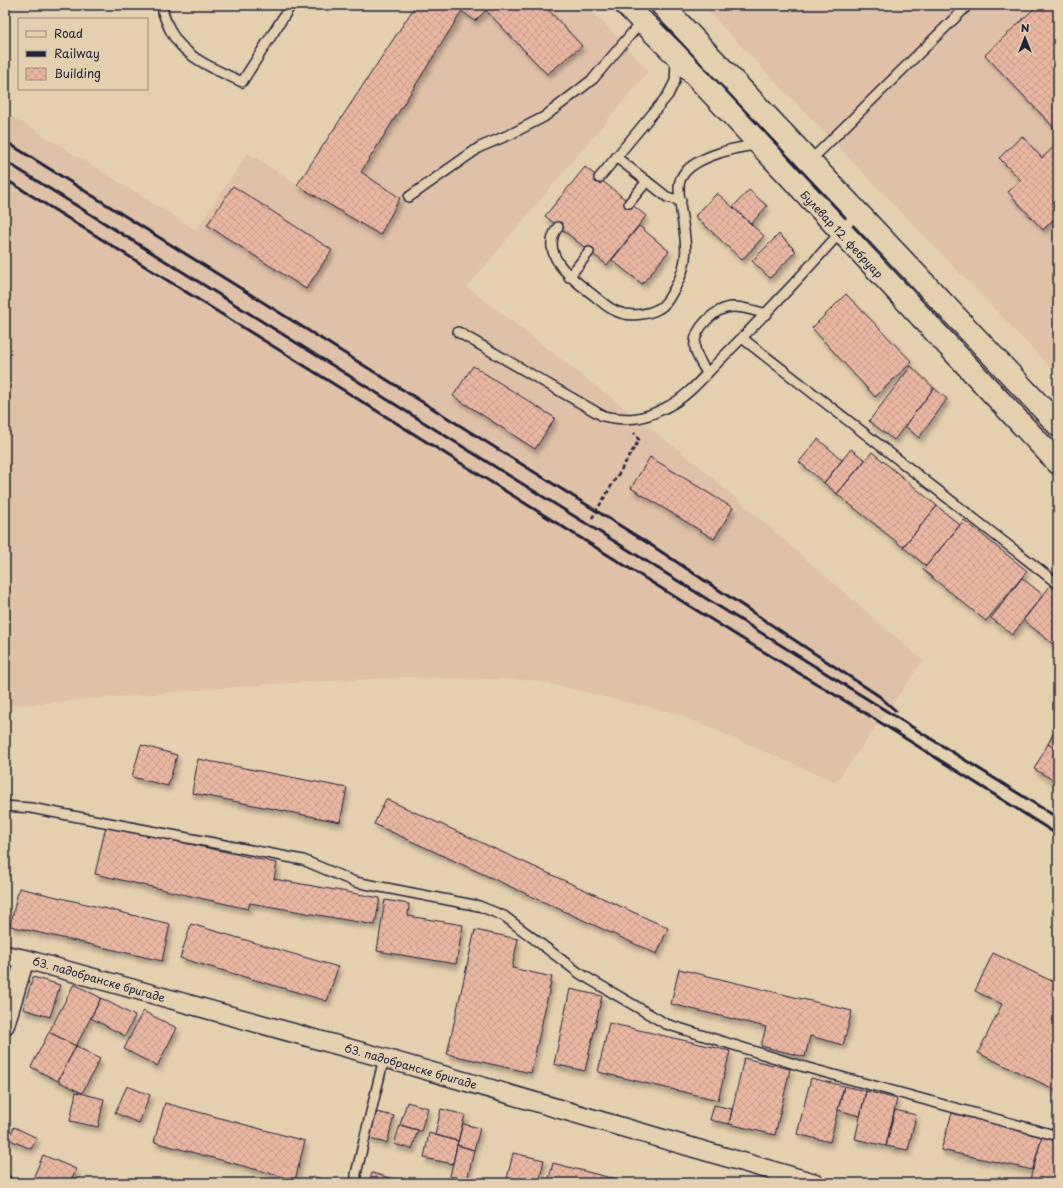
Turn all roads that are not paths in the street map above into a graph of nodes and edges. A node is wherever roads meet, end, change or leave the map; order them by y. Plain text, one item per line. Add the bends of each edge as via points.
1 (163, 5) edge
2 (291, 5) edge
3 (626, 5) edge
4 (662, 5) edge
5 (968, 5) edge
6 (642, 21) junction
7 (676, 55) junction
8 (759, 145) junction
9 (616, 157) junction
10 (810, 161) junction
11 (599, 178) dead end
12 (647, 181) junction
13 (409, 196) dead end
14 (681, 201) junction
15 (629, 203) dead end
16 (858, 213) junction
17 (558, 227) dead end
18 (841, 232) junction
19 (589, 252) dead end
20 (569, 277) junction
21 (767, 314) junction
22 (458, 332) dead end
23 (742, 338) junction
24 (707, 373) junction
25 (1058, 425) edge
26 (1058, 463) edge
27 (1058, 584) edge
28 (5, 806) edge
29 (5, 955) edge
30 (25, 959) junction
31 (5, 1025) edge
32 (384, 1058) junction
33 (1058, 1136) edge
34 (356, 1183) edge
35 (815, 1183) edge

1 - 2 lane via 162,11 171,35 191,56 242,82
3 - 6 main road, Булевар 12. фебруар
4 - 10 main road
5 - 10 lane
6 - 7 main road, Булевар 12. фебруар
6 - 13 lane via 593,79 544,117 480,147
7 - 8 main road, Булевар 12. фебруар
7 - 9 lane via 677,72 668,95
8 - 14 lane via 735,148 697,163 685,172 678,187
8 - 18 main road, Булевар 12. фебруар
9 - 11 lane
9 - 12 lane
10 - 16 main road
12 - 14 lane via 667,197
12 - 15 lane
14 - 20 lane via 685,227 684,267 668,300 658,309 643,314 625,314 610,308
16 - 18 lane
16 - 25 main road
17 - 20 lane via 553,236 553,251 559,265
18 - 21 lane
18 - 26 main road, Булевар 12. фебруар
19 - 20 lane
21 - 23 lane
21 - 24 lane via 734,307 713,314 696,337 695,348
22 - 24 lane via 603,416 625,420 647,416 666,408 685,395
23 - 24 lane
23 - 27 lane
28 - 33 lane via 31,808 303,860 355,882 479,906 504,916 579,973 666,1024 801,1066
29 - 30 street, 63. падобранске бригаде
30 - 31 street
30 - 32 street, 63. падобранске бригаде
32 - 34 lane
32 - 35 street, 63. падобранске бригаде

